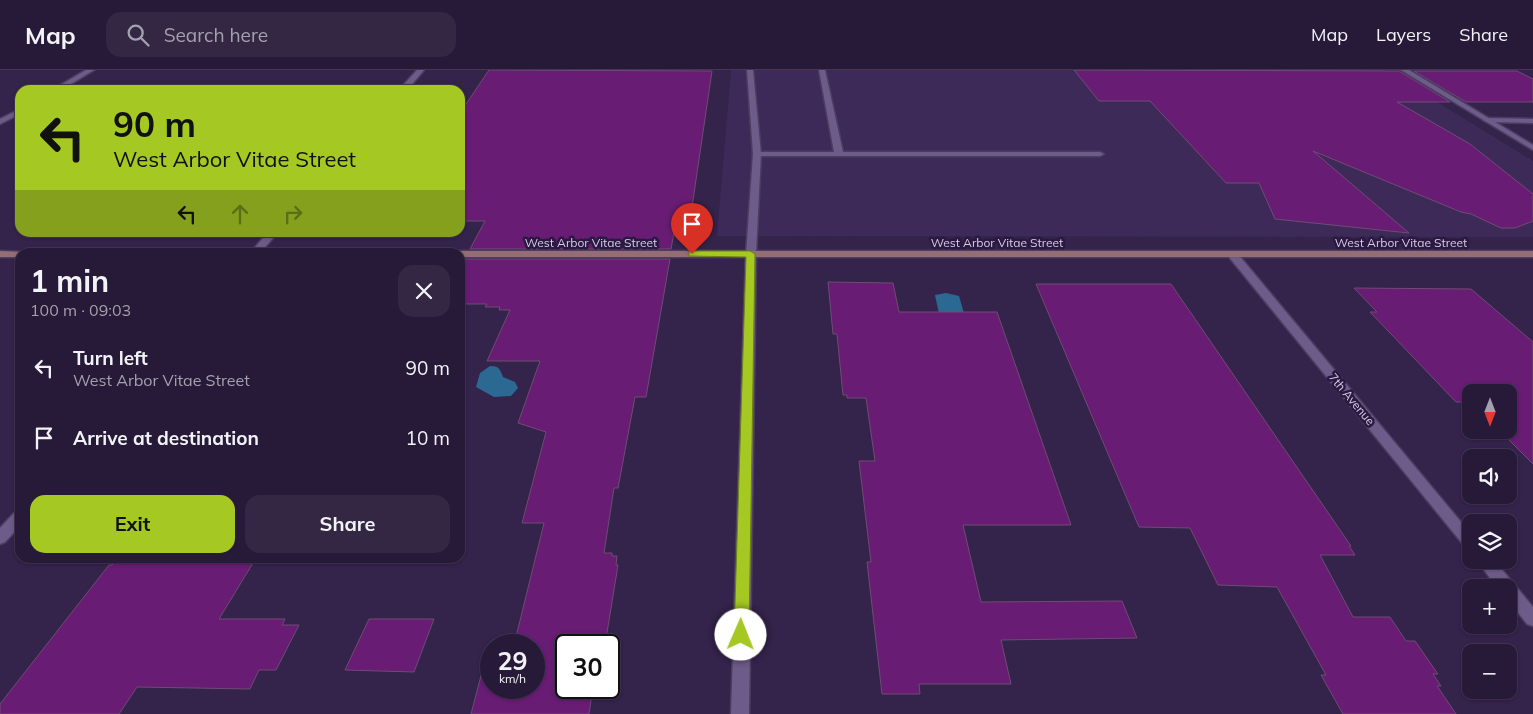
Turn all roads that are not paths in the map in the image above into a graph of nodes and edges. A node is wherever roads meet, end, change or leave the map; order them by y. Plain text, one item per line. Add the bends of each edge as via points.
1 (92, 70) edge
2 (421, 70) edge
3 (750, 70) edge
4 (822, 70) edge
5 (1404, 70) edge
6 (65, 85) edge
7 (407, 85) edge
8 (15, 114) edge
9 (1487, 120) junction
10 (1533, 120) edge
11 (0, 122) edge
12 (1532, 147) edge
13 (757, 154) junction
14 (840, 154) junction
15 (1100, 154) dead end
16 (270, 237) edge
17 (260, 248) edge
18 (0, 254) edge
19 (15, 254) edge
20 (465, 254) edge
21 (750, 254) junction
22 (1533, 254) edge
23 (1233, 255) junction
24 (15, 522) edge
25 (1462, 533) edge
26 (0, 538) edge
27 (1492, 569) edge
28 (1500, 579) edge
29 (1517, 599) edge
30 (1533, 619) edge
31 (740, 714) edge

1 - 6 street
2 - 7 street
3 - 13 street
4 - 14 street
5 - 9 street
8 - 11 street
9 - 10 street
9 - 12 street
13 - 14 street
13 - 21 street
14 - 15 street
16 - 17 street
18 - 19 street
20 - 21 street, West Arbor Vitae Street
21 - 23 street, West Arbor Vitae Street
21 - 31 street
22 - 23 street, West Arbor Vitae Street
23 - 25 street, 7th Avenue
24 - 26 street
27 - 28 street
29 - 30 street

